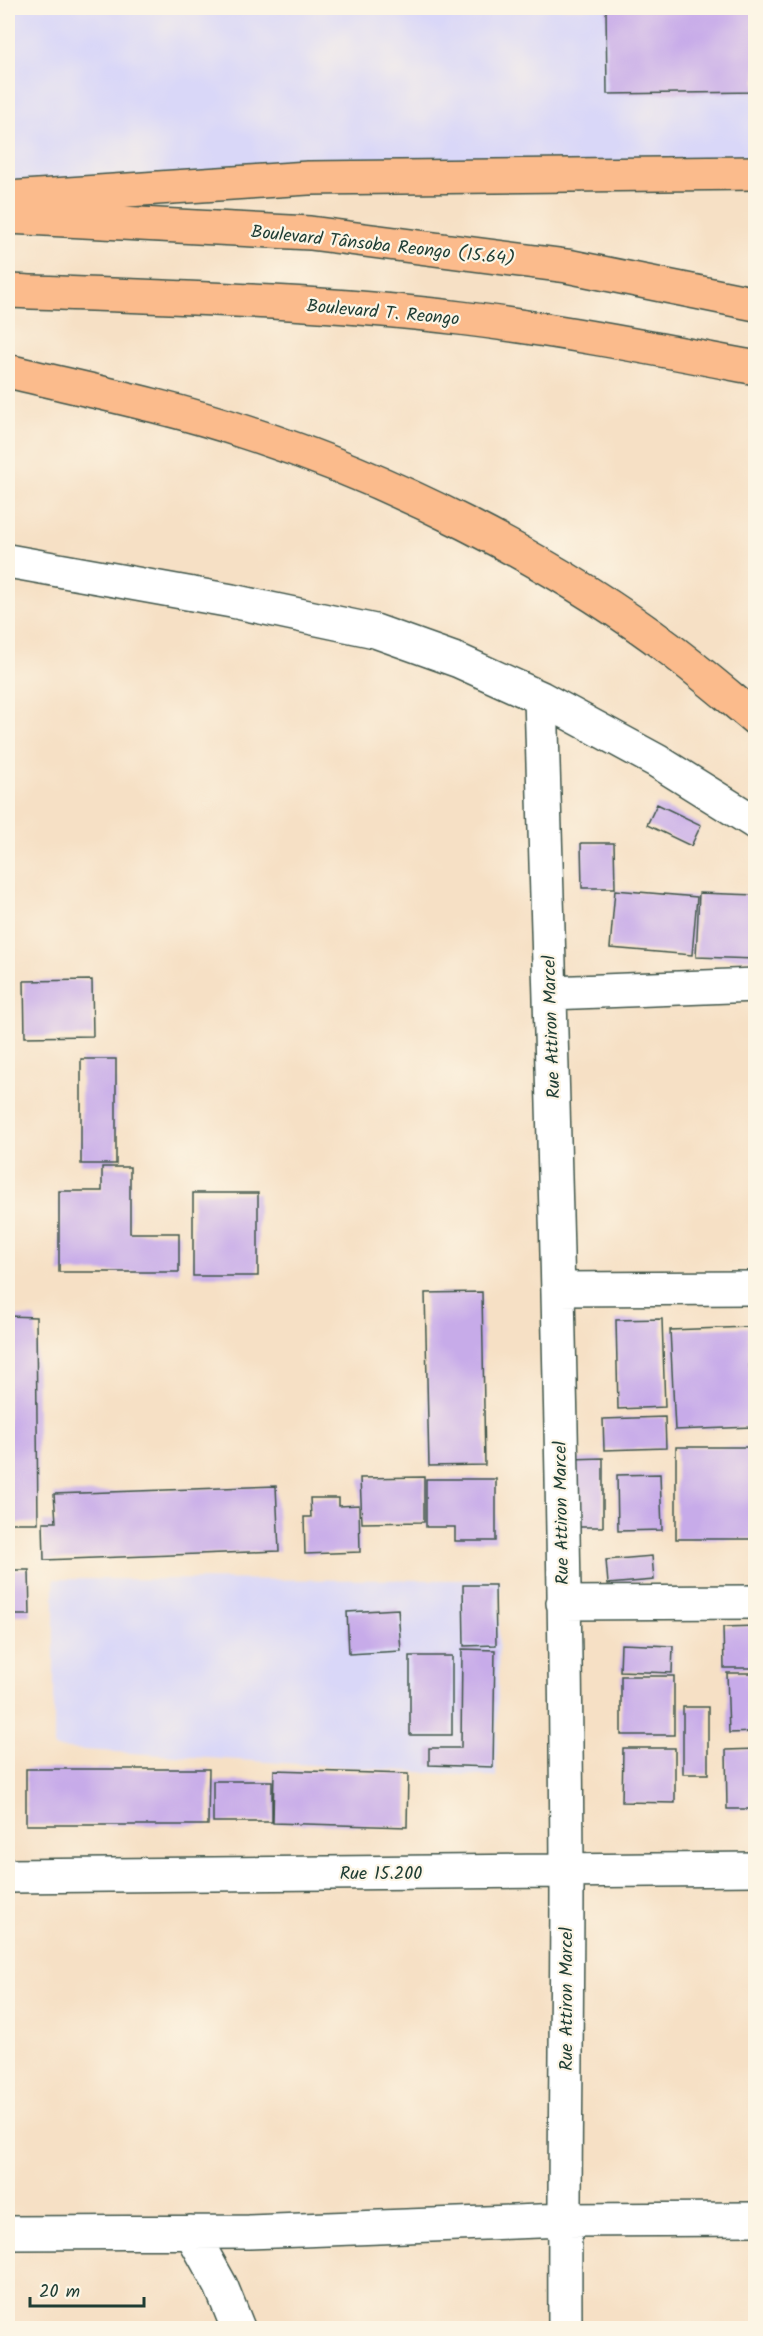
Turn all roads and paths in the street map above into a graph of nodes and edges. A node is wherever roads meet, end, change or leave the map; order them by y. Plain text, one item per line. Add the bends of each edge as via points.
1 (756, 173) edge
2 (8, 198) edge
3 (8, 218) edge
4 (8, 291) edge
5 (756, 304) edge
6 (756, 368) edge
7 (8, 371) edge
8 (8, 561) edge
9 (541, 698) junction
10 (756, 719) edge
11 (756, 823) edge
12 (756, 985) edge
13 (550, 993) junction
14 (756, 1288) edge
15 (558, 1289) junction
16 (756, 1602) edge
17 (563, 1603) junction
18 (756, 1869) edge
19 (567, 1871) junction
20 (8, 1876) edge
21 (756, 2219) edge
22 (564, 2220) junction
23 (191, 2232) junction
24 (8, 2233) edge
25 (238, 2328) edge
26 (565, 2328) edge

1 - 2 highway via 308,178
3 - 5 highway, Boulevard Tânsoba Reongo (15.64) via 310,233 567,266
4 - 6 highway, Boulevard T. Reongo via 333,306 460,318 603,339
7 - 10 highway via 245,432 330,462 413,499 593,597 671,650
8 - 9 street via 375,631 459,661
9 - 11 street via 657,761
9 - 13 street, Rue Attiron Marcel
12 - 13 street
13 - 15 street, Rue Attiron Marcel
14 - 15 street
15 - 17 street, Rue Attiron Marcel
16 - 17 street
17 - 19 street, Rue Attiron Marcel
18 - 19 street, Rue 15.200
19 - 20 street, Rue 15.200
19 - 22 street, Rue Attiron Marcel
21 - 22 street
22 - 23 street
22 - 26 street, Rue Attiron Marcel
23 - 24 street
23 - 25 street via 221,2286

